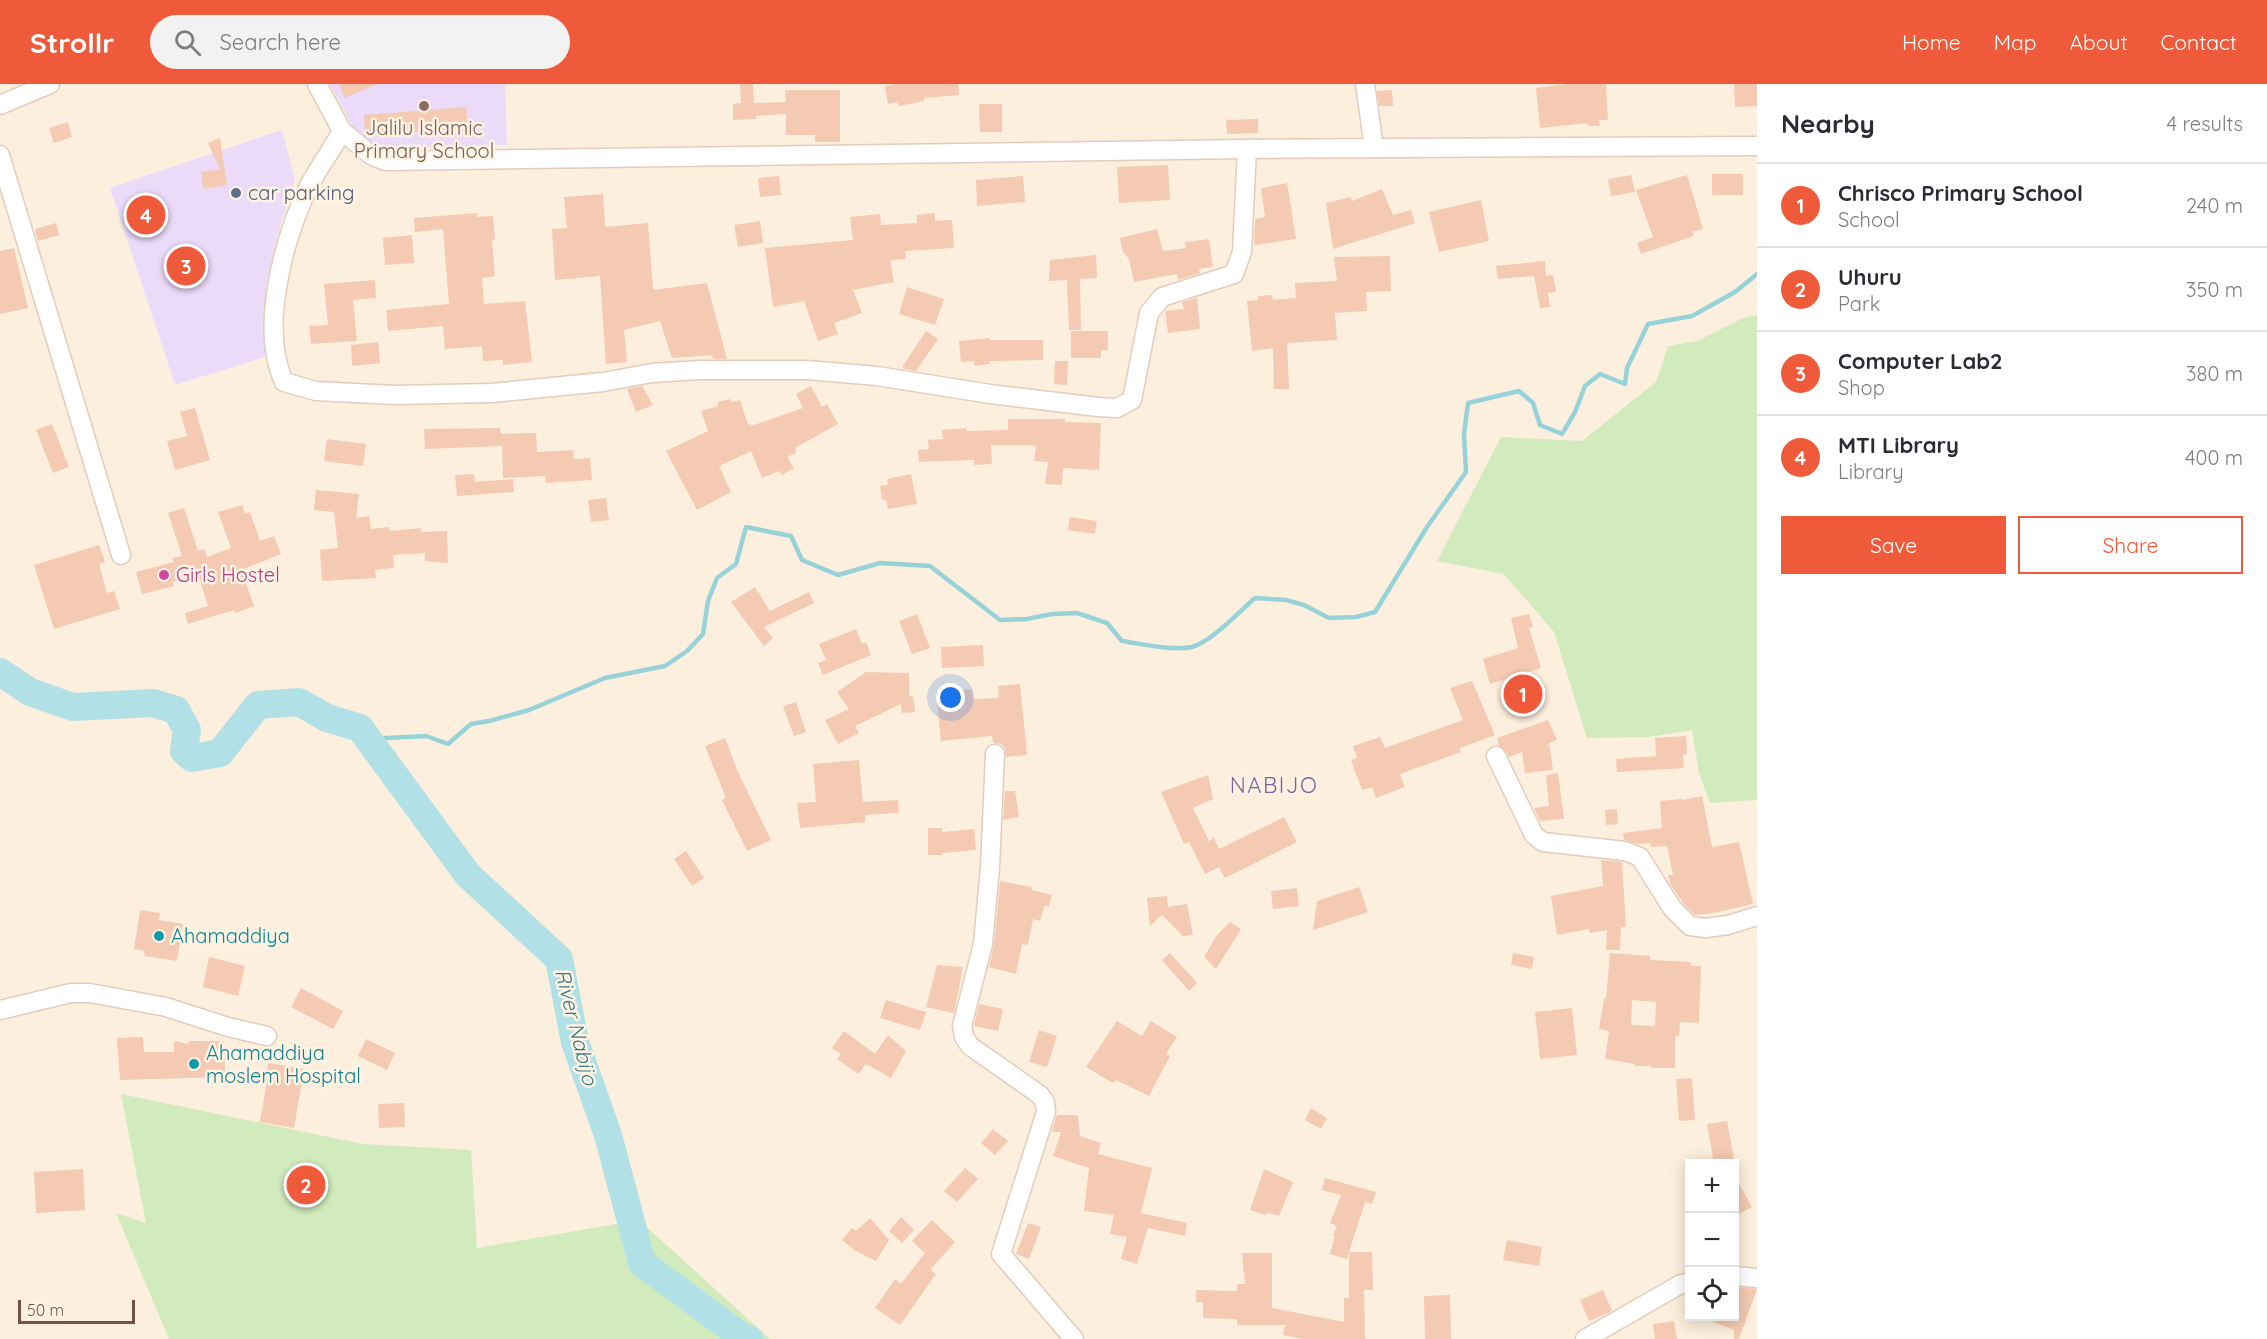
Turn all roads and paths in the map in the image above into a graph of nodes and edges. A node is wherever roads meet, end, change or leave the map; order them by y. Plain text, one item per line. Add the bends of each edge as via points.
1 (50, 84) edge
2 (317, 84) edge
3 (1365, 84) edge
4 (0, 105) edge
5 (342, 131) junction
6 (1757, 146) edge
7 (1374, 148) junction
8 (1247, 149) junction
9 (0, 155) edge
10 (121, 555) dead end
11 (995, 754) dead end
12 (1496, 756) dead end
13 (1757, 916) edge
14 (0, 1010) edge
15 (267, 1036) dead end
16 (1739, 1276) edge
17 (1757, 1278) edge
18 (1685, 1283) edge
19 (1074, 1339) edge
20 (1585, 1339) edge

1 - 4 street
2 - 5 street
3 - 7 street
5 - 8 street via 371,156 385,161
5 - 8 street via 310,185 283,257 273,338 277,366 284,382 316,391 394,395 492,393 699,370 807,370 1117,408 1132,400 1149,313 1162,297 1234,274 1242,252
6 - 7 street
7 - 8 street
9 - 10 street
11 - 19 street via 983,944 962,1026 970,1046 1040,1095 1044,1102 1046,1112 1001,1254
12 - 13 street via 1534,835 1543,842 1625,851 1640,857 1672,908 1690,926 1728,925
14 - 15 street via 71,993 90,993 166,1007
16 - 17 street
18 - 20 street

